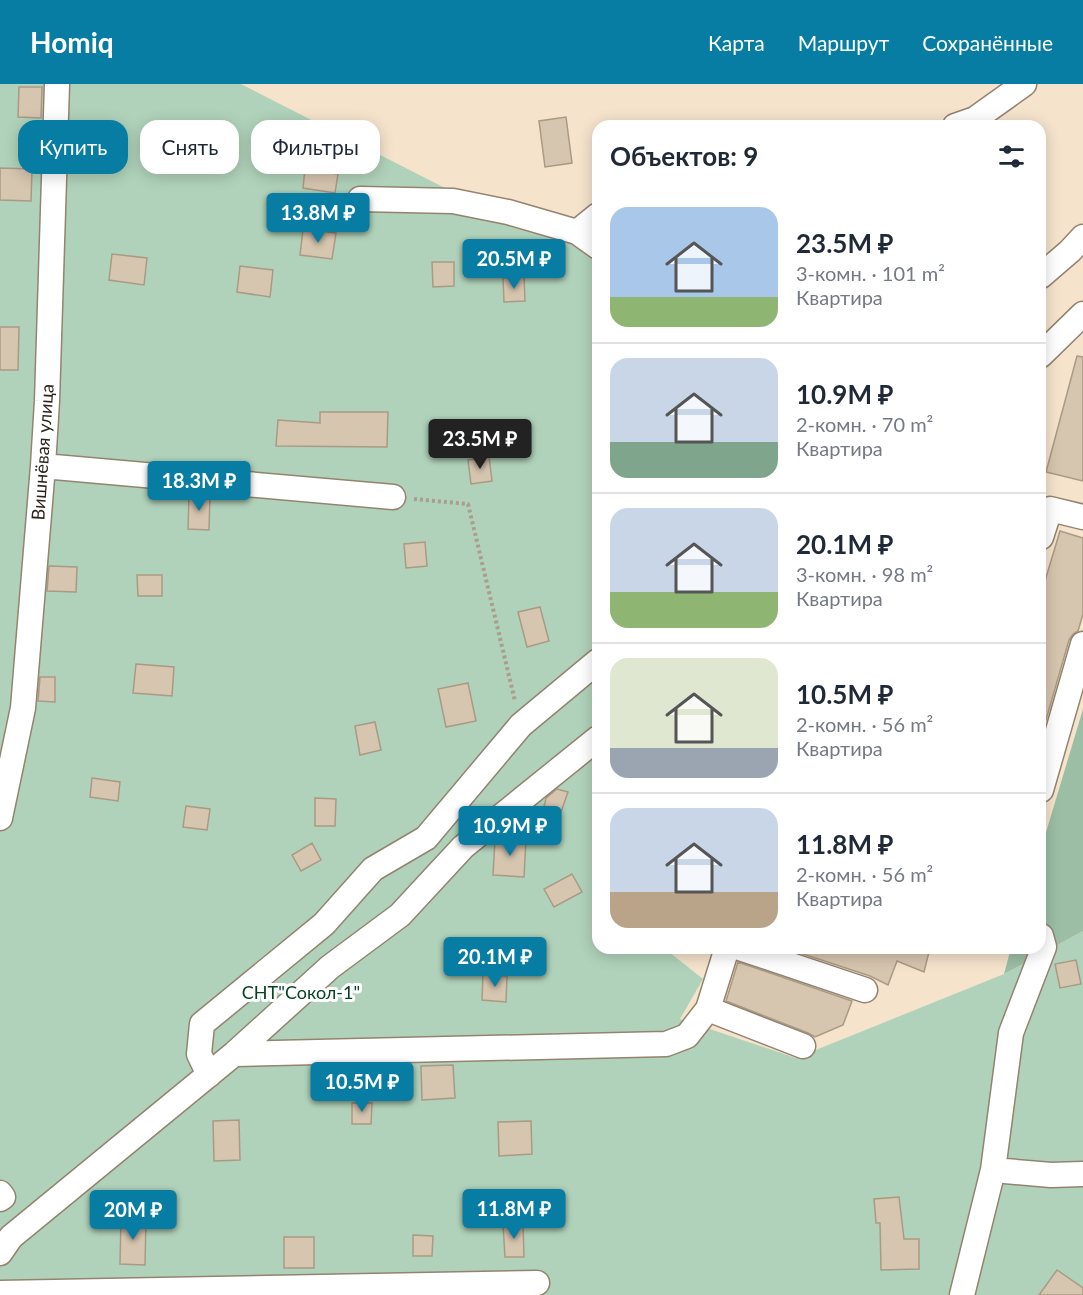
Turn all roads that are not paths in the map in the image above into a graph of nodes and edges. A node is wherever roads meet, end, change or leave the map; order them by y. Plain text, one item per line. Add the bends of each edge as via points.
1 (57, 84) edge
2 (1024, 84) edge
3 (972, 120) edge
4 (360, 200) dead end
5 (592, 220) edge
6 (577, 232) junction
7 (1083, 237) edge
8 (592, 243) edge
9 (1046, 272) edge
10 (1083, 314) edge
11 (1046, 350) edge
12 (43, 466) junction
13 (393, 498) road end
14 (1083, 517) edge
15 (1046, 521) edge
16 (1083, 644) edge
17 (592, 666) edge
18 (592, 743) edge
19 (1046, 773) edge
20 (0, 818) edge
21 (725, 954) edge
22 (758, 954) edge
23 (1038, 954) edge
24 (865, 990) dead end
25 (708, 1009) junction
26 (803, 1046) dead end
27 (234, 1054) junction
28 (209, 1075) junction
29 (993, 1170) junction
30 (1083, 1174) edge
31 (0, 1253) edge
32 (537, 1283) dead end
33 (0, 1293) edge
34 (962, 1295) edge

1 - 12 street, Вишнёвая улица
2 - 3 street
4 - 6 street via 453,201
5 - 6 street
6 - 8 street
7 - 9 street
10 - 11 street
12 - 13 street
12 - 20 street, Вишнёвая улица via 22,708
14 - 15 street via 1050,509
16 - 19 street
17 - 28 street via 521,725 426,838 373,869 324,924 202,1024 199,1054
18 - 27 street via 463,847 400,915 330,967
21 - 25 street
22 - 24 street
23 - 29 street via 1011,1033
25 - 26 street
25 - 27 street via 687,1036 666,1044
27 - 28 street
28 - 31 street via 11,1237
29 - 30 street
29 - 34 street
32 - 33 street

